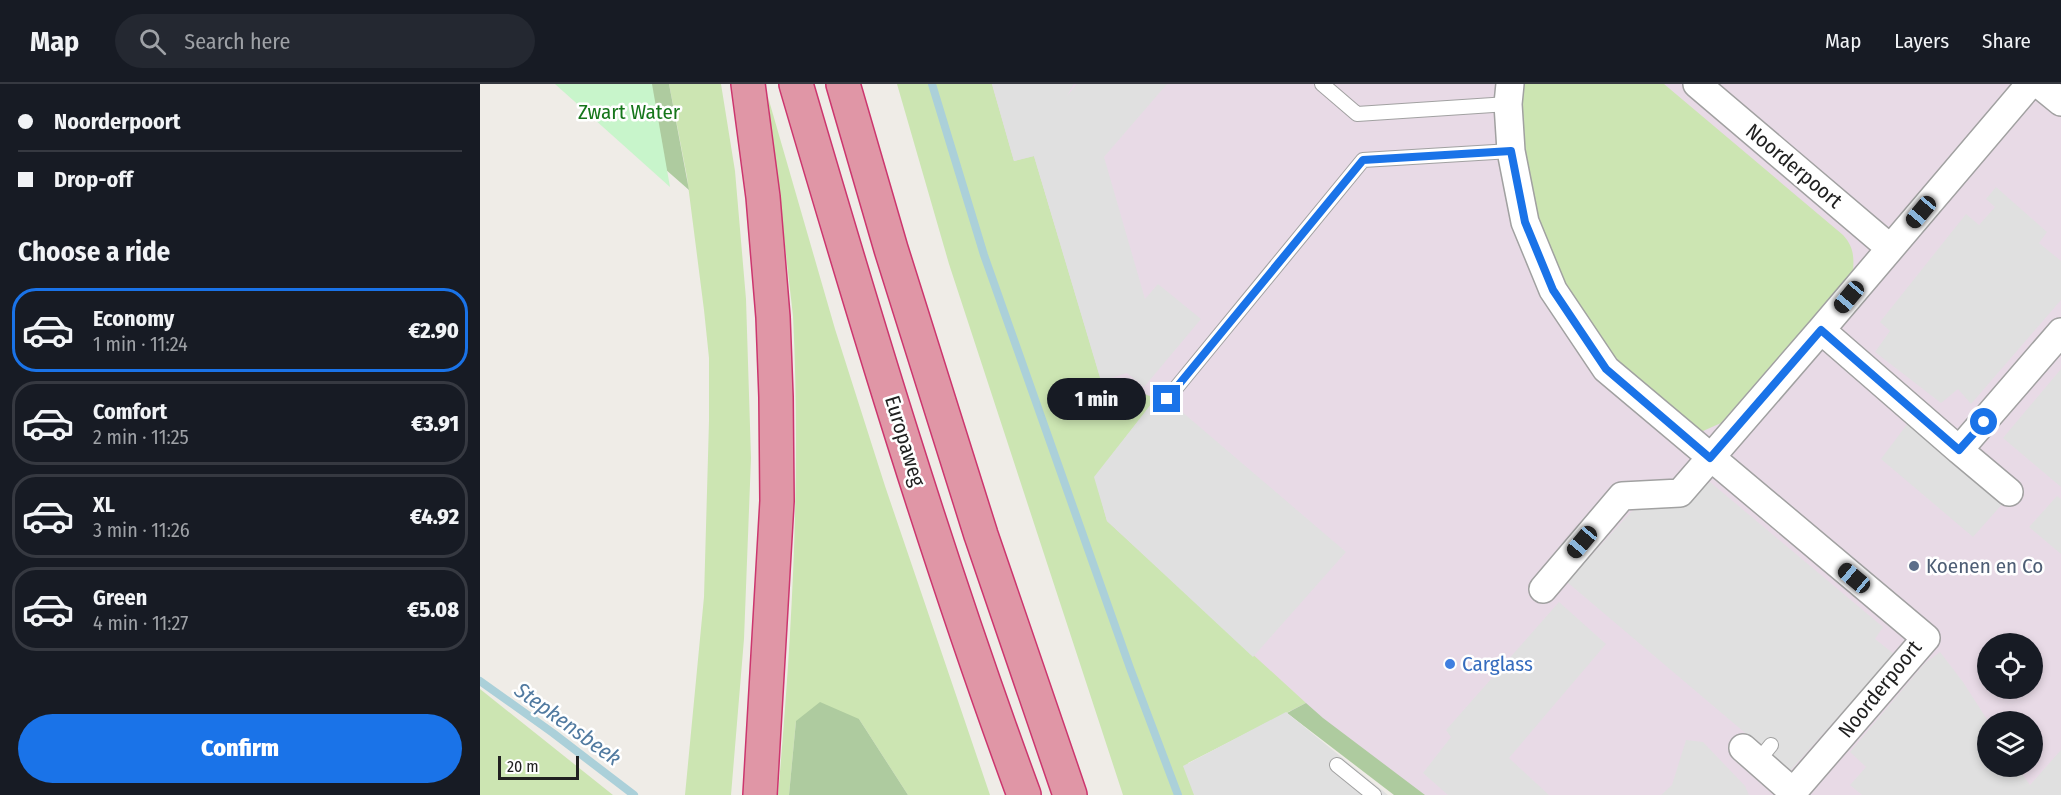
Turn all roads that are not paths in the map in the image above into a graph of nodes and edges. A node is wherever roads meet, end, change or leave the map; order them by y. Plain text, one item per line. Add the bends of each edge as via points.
1 (748, 84) edge
2 (796, 84) edge
3 (843, 84) edge
4 (1322, 84) edge
5 (1697, 84) edge
6 (2030, 84) edge
7 (2039, 84) edge
8 (1509, 94) edge
9 (2061, 102) edge
10 (1511, 151) junction
11 (1890, 248) junction
12 (1821, 330) junction
13 (2061, 332) edge
14 (1167, 399) dead end
15 (1959, 450) junction
16 (1710, 458) junction
17 (2009, 492) dead end
18 (1543, 589) dead end
19 (1757, 751) dead end
20 (1337, 765) dead end
21 (760, 795) edge
22 (1024, 795) edge
23 (1070, 795) edge
24 (1374, 795) edge

1 - 21 highway via 763,197 776,397 777,501
2 - 22 highway, Europaweg via 936,541
3 - 23 highway, Europaweg via 981,535
4 - 8 lane via 1357,114
5 - 11 street, Noorderpoort
6 - 11 street
7 - 9 street
8 - 10 street, Noorderpoort
10 - 14 lane via 1363,160
10 - 16 street, Noorderpoort via 1525,222 1553,290 1606,369
11 - 12 street
12 - 15 street
12 - 16 street
13 - 15 street
15 - 17 street
16 - 18 street via 1680,493 1622,496
16 - 19 street, Noorderpoort via 1926,638 1793,792
20 - 24 lane

